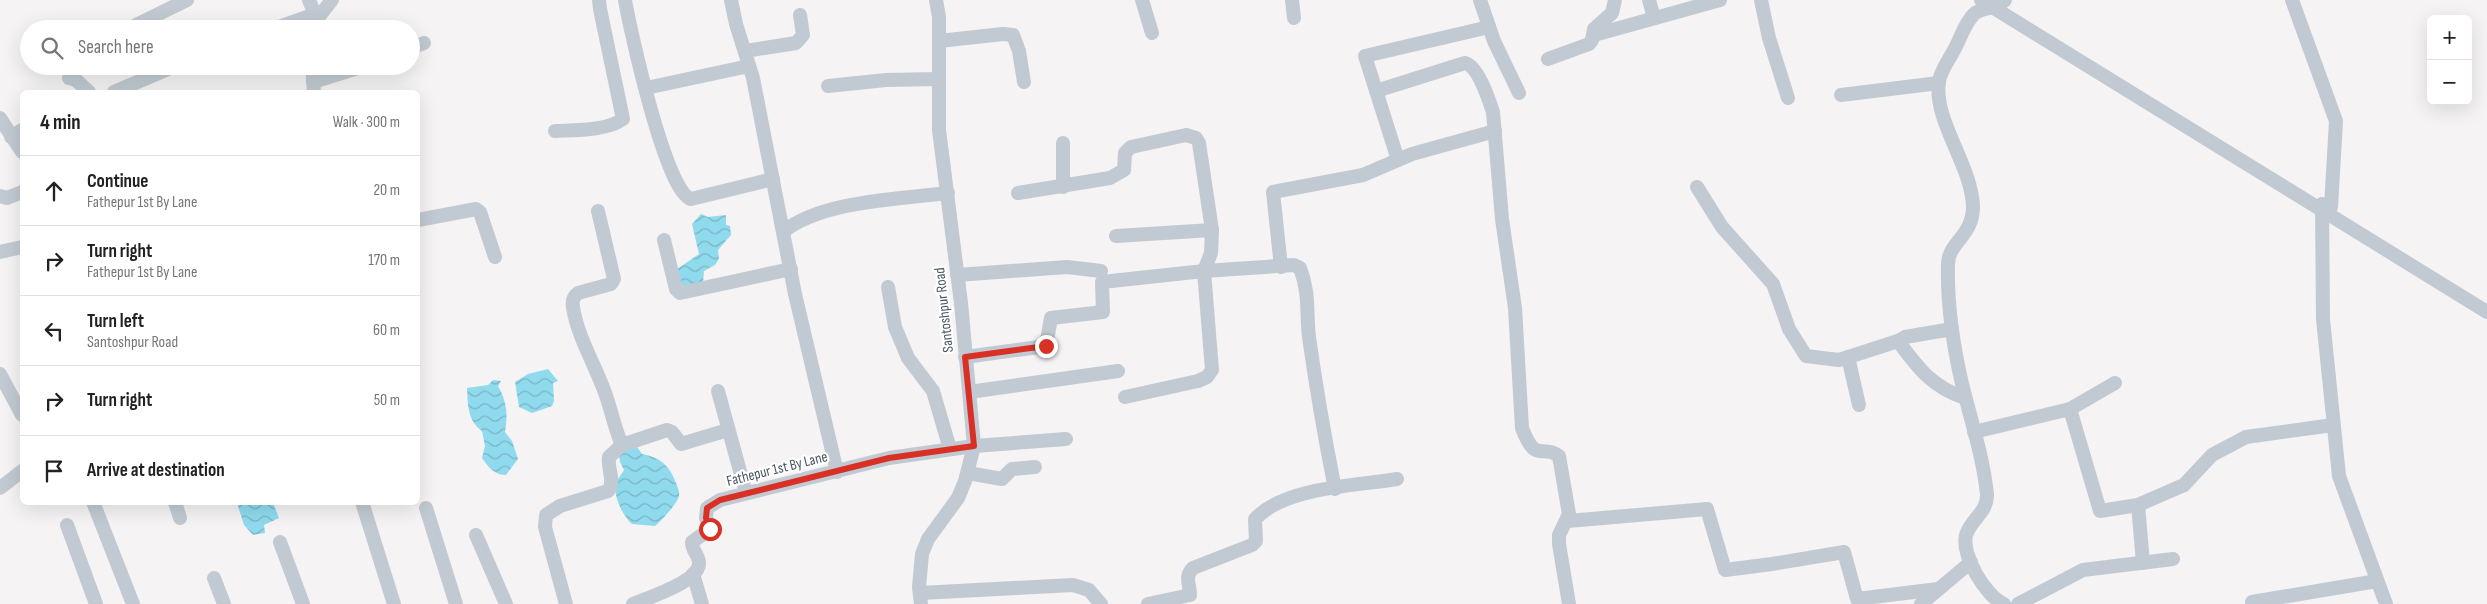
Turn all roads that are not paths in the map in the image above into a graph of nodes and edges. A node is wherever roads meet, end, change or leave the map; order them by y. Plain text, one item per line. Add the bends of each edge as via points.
1 (187, 0) edge
2 (309, 0) edge
3 (332, 0) edge
4 (600, 0) edge
5 (625, 0) edge
6 (731, 0) edge
7 (936, 0) edge
8 (1142, 0) edge
9 (1292, 0) edge
10 (1480, 0) edge
11 (1615, 0) edge
12 (1649, 0) edge
13 (1720, 0) edge
14 (1761, 0) edge
15 (2292, 0) edge
16 (1995, 2) edge
17 (1679, 6) edge
18 (800, 15) dead end
19 (1294, 18) dead end
20 (1654, 18) junction
21 (146, 20) edge
22 (315, 20) edge
23 (316, 20) edge
24 (1489, 27) junction
25 (1152, 33) dead end
26 (1594, 35) junction
27 (939, 41) junction
28 (745, 51) junction
29 (1548, 59) dead end
30 (749, 66) junction
31 (154, 75) edge
32 (343, 75) edge
33 (69, 78) dead end
34 (938, 79) junction
35 (1024, 82) dead end
36 (1939, 82) junction
37 (828, 86) dead end
38 (314, 87) edge
39 (646, 88) junction
40 (87, 90) edge
41 (119, 90) edge
42 (1376, 91) junction
43 (1519, 93) dead end
44 (1841, 95) dead end
45 (1788, 98) dead end
46 (0, 118) edge
47 (555, 131) dead end
48 (1495, 131) junction
49 (17, 133) edge
50 (1063, 143) dead end
51 (1398, 160) junction
52 (773, 179) junction
53 (1063, 187) junction
54 (1697, 187) dead end
55 (948, 192) junction
56 (20, 193) edge
57 (1018, 193) dead end
58 (0, 196) edge
59 (2325, 206) junction
60 (598, 211) dead end
61 (420, 220) edge
62 (1212, 230) junction
63 (783, 232) junction
64 (1116, 236) dead end
65 (664, 240) dead end
66 (20, 247) edge
67 (0, 252) edge
68 (495, 257) dead end
69 (1281, 267) junction
70 (790, 269) junction
71 (1204, 271) junction
72 (1101, 272) dead end
73 (958, 275) junction
74 (888, 287) dead end
75 (2487, 303) edge
76 (2487, 312) edge
77 (1952, 329) junction
78 (1898, 341) junction
79 (965, 357) junction
80 (1848, 357) junction
81 (1118, 371) dead end
82 (0, 374) edge
83 (2115, 383) dead end
84 (718, 391) dead end
85 (969, 392) junction
86 (1125, 397) dead end
87 (1965, 398) junction
88 (1859, 405) dead end
89 (2070, 409) junction
90 (20, 411) edge
91 (2333, 426) junction
92 (728, 430) junction
93 (1974, 432) junction
94 (1066, 439) dead end
95 (622, 445) junction
96 (974, 446) junction
97 (950, 449) junction
98 (1035, 467) dead end
99 (20, 472) edge
100 (836, 472) junction
101 (968, 473) junction
102 (1397, 479) dead end
103 (1, 486) edge
104 (1335, 489) junction
105 (746, 494) junction
106 (94, 505) edge
107 (176, 505) edge
108 (363, 505) edge
109 (2138, 505) junction
110 (426, 508) dead end
111 (180, 518) dead end
112 (1568, 521) junction
113 (68, 525) dead end
114 (476, 535) dead end
115 (280, 542) dead end
116 (2173, 559) dead end
117 (1971, 562) junction
118 (2143, 563) junction
119 (693, 574) junction
120 (214, 578) dead end
121 (2377, 581) junction
122 (1938, 589) junction
123 (921, 598) edge
124 (1192, 600) edge
125 (2252, 602) dead end
126 (96, 604) edge
127 (133, 604) edge
128 (224, 604) edge
129 (303, 604) edge
130 (394, 604) edge
131 (456, 604) edge
132 (506, 604) edge
133 (566, 604) edge
134 (633, 604) edge
135 (702, 604) edge
136 (1101, 604) edge
137 (1148, 604) edge
138 (1569, 604) edge
139 (1922, 604) edge
140 (2004, 604) edge
141 (2018, 604) edge
142 (2386, 604) edge

1 - 21 street
2 - 22 street
3 - 23 street
4 - 47 street via 623,120 584,130
5 - 39 street
6 - 28 street
7 - 27 street, Santoshpur Road
8 - 25 street
9 - 19 street
10 - 24 street
11 - 26 street via 1612,13 1594,29
12 - 20 street
13 - 17 street
14 - 45 street
15 - 59 street via 2336,121
16 - 36 street via 1975,13 1964,28
16 - 59 street
17 - 20 street
18 - 28 street via 802,35 796,43
20 - 26 street
24 - 42 street via 1365,56
24 - 43 street
26 - 29 street via 1589,44
27 - 34 street, Santoshpur Road
27 - 35 street via 1012,35 1019,51
28 - 30 street
30 - 39 street
30 - 52 street
31 - 41 street
32 - 38 street
33 - 40 street
34 - 37 street
34 - 55 street, Santoshpur Road via 939,130
36 - 44 street
36 - 77 street via 1946,125 1965,169 1973,208 1970,226 1948,256
39 - 52 street via 675,182 686,198
42 - 48 street via 1453,65 1470,64 1489,100
42 - 51 street
46 - 49 street
48 - 51 street
48 - 112 street via 1502,219 1515,308 1522,428 1529,445 1535,450 1559,456
50 - 53 street
51 - 69 street via 1363,175 1273,192
52 - 63 street
53 - 57 street
53 - 62 street via 1120,174 1126,166 1125,152 1131,147 1192,135 1199,143
54 - 80 street via 1722,227 1773,284 1789,328 1806,356 1839,360
55 - 63 street via 845,205 794,222
55 - 73 street, Santoshpur Road
56 - 58 street via 7,198
59 - 75 street via 2437,276
59 - 76 street
59 - 91 street via 2323,320
60 - 95 street via 614,279 611,284 578,293 572,303
61 - 68 street via 476,209 480,212
62 - 64 street
62 - 71 street via 1211,253
63 - 70 street
65 - 70 street via 676,289 680,293
66 - 67 street
69 - 71 street
69 - 104 street via 1300,268 1303,276 1313,364
70 - 100 street
71 - 79 street via 1102,282 1102,312 1051,318 1046,346
71 - 86 street via 1210,374 1198,381
72 - 73 street via 1067,267
73 - 79 street, Santoshpur Road
74 - 97 street via 897,333 908,358 933,391
77 - 78 street
77 - 87 street
78 - 80 street
78 - 87 street via 1935,385
79 - 85 street, Santoshpur Road
80 - 88 street
81 - 85 street
82 - 90 street
83 - 89 street
84 - 92 street
85 - 96 street, Santoshpur Road
87 - 93 street
89 - 93 street
89 - 109 street via 2100,512
91 - 109 street via 2246,438 2212,455 2184,485
91 - 121 street via 2339,476
92 - 95 street via 681,444 667,430
92 - 105 street
93 - 117 street via 1987,502 1966,534 1965,546
94 - 96 street, Fathepur 1st By Lane
95 - 133 street via 609,457 612,481 608,491 560,506 546,515 545,527
96 - 97 street, Fathepur 1st By Lane
96 - 101 street, Santoshpur Road
97 - 100 street, Fathepur 1st By Lane via 889,458
98 - 101 street via 1012,470 1002,479
99 - 103 street
100 - 105 street, Fathepur 1st By Lane
101 - 123 street, Santoshpur Road via 958,498 928,539 922,554
102 - 104 street
104 - 124 street via 1290,497 1260,514 1254,523 1256,541 1252,546 1188,572
105 - 119 street, Fathepur 1st By Lane via 720,500 707,508 710,529 691,546 699,564
106 - 127 street
107 - 111 street
108 - 130 street
109 - 118 street
110 - 131 street
112 - 122 street via 1707,509 1725,570 1844,552 1857,599
112 - 138 street via 1559,535 1559,544
113 - 126 street
114 - 132 street
115 - 129 street
116 - 118 street
117 - 122 street
117 - 140 street via 1986,590
118 - 141 street via 2083,570
119 - 134 street via 677,586
119 - 135 street
120 - 128 street
121 - 125 street
121 - 142 street
122 - 139 street
123 - 136 street via 1074,585 1089,590
124 - 137 street

